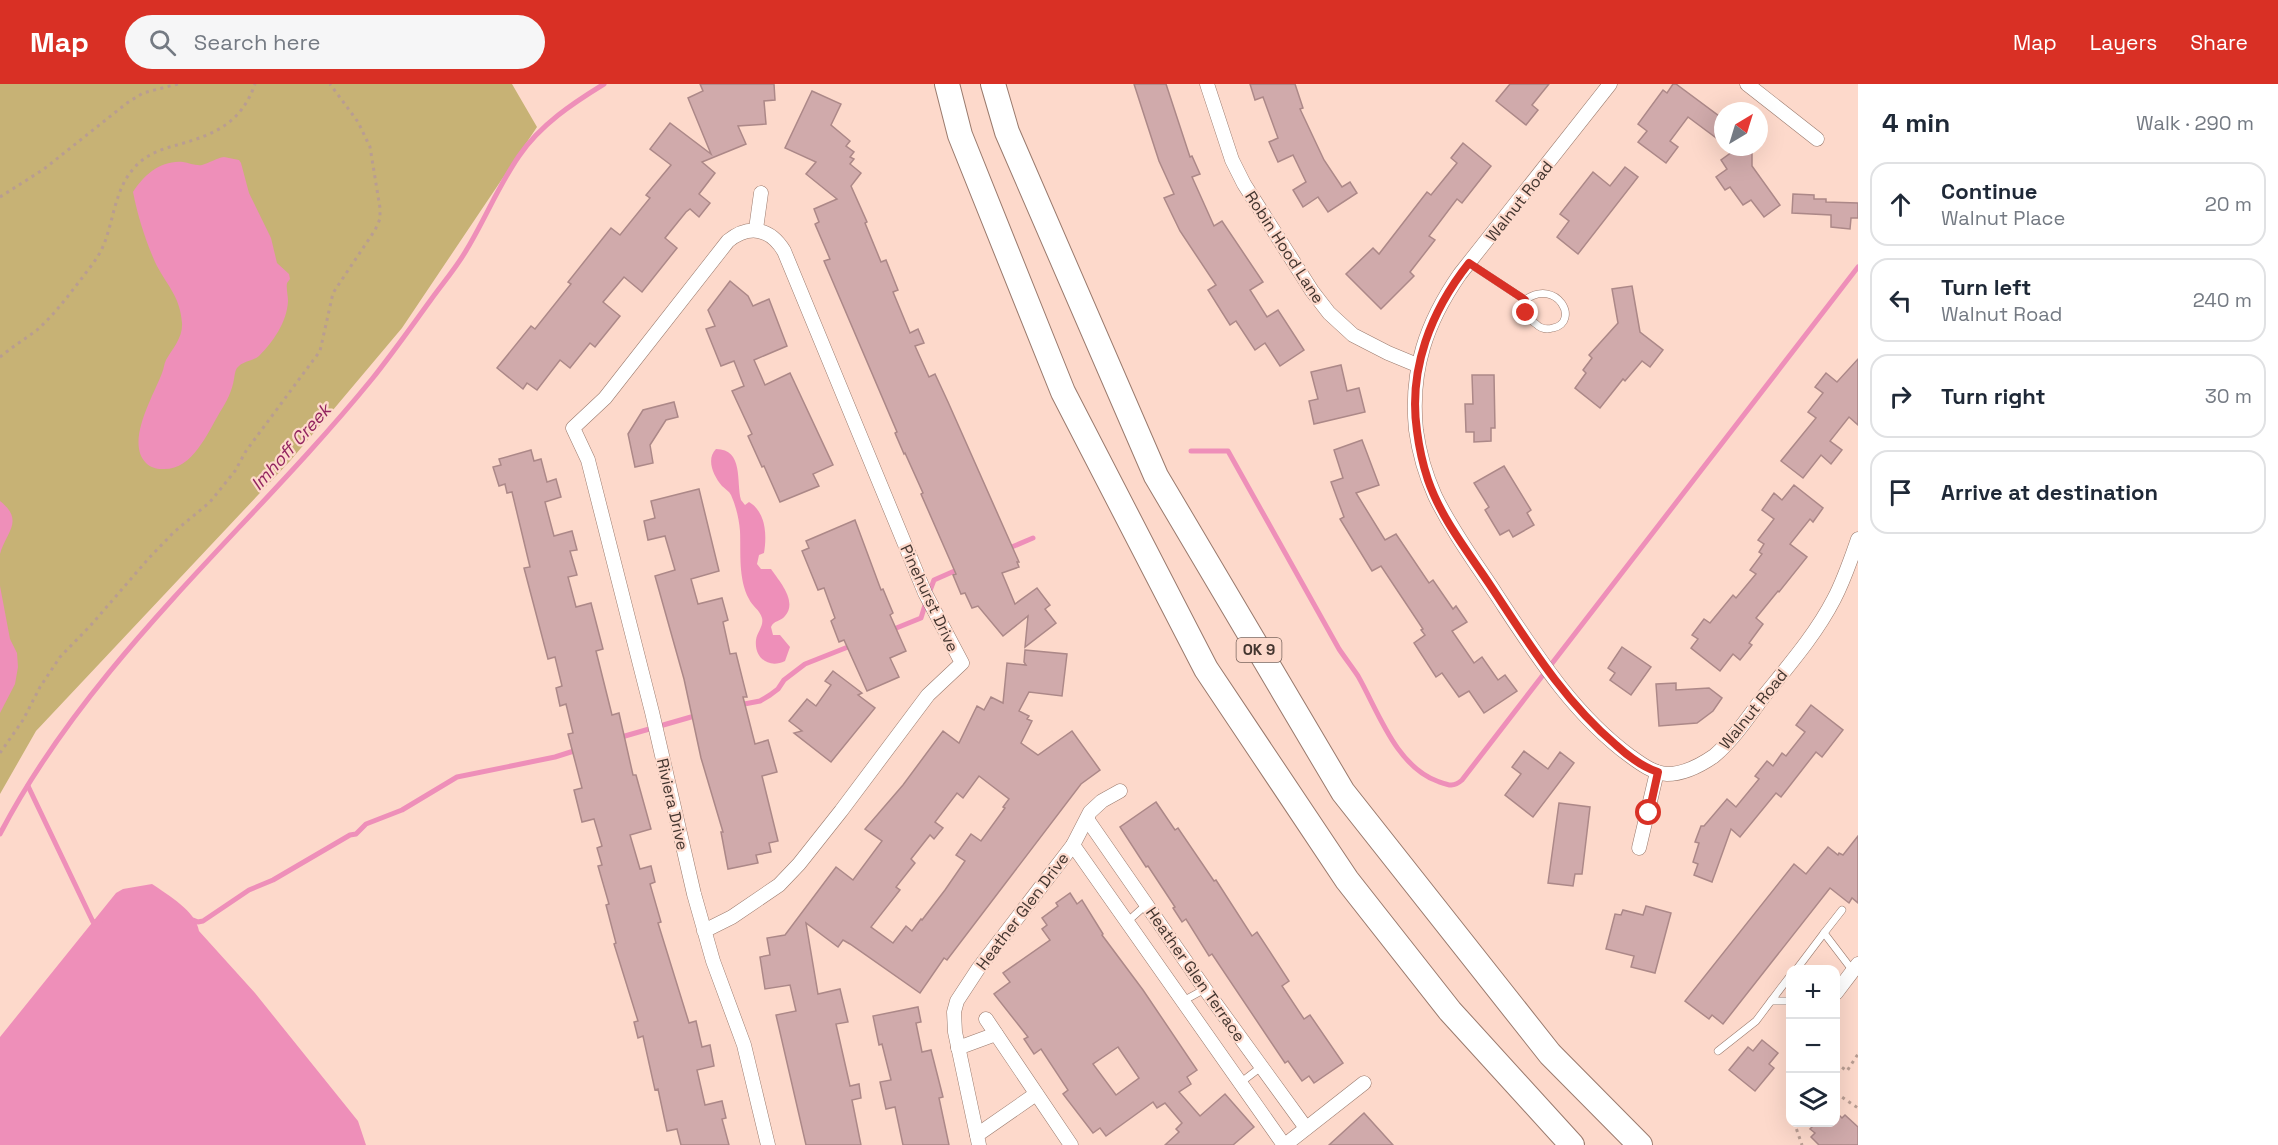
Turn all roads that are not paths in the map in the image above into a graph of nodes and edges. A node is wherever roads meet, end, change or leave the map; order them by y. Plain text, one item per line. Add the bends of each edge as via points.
1 (947, 84) edge
2 (993, 84) edge
3 (1207, 84) edge
4 (1610, 84) edge
5 (1747, 84) edge
6 (1816, 138) dead end
7 (761, 193) dead end
8 (756, 229) junction
9 (1469, 263) junction
10 (1525, 300) junction
11 (1417, 365) junction
12 (1858, 539) edge
13 (1658, 772) junction
14 (1120, 791) dead end
15 (1087, 819) junction
16 (1073, 845) junction
17 (1639, 848) dead end
18 (1147, 904) junction
19 (1842, 910) dead end
20 (1127, 921) junction
21 (704, 931) junction
22 (1824, 933) junction
23 (1799, 965) edge
24 (1855, 968) edge
25 (1786, 982) edge
26 (1840, 988) edge
27 (1204, 989) junction
28 (1183, 1001) junction
29 (1771, 1001) junction
30 (1786, 1001) edge
31 (986, 1019) dead end
32 (996, 1034) junction
33 (958, 1048) junction
34 (1718, 1051) dead end
35 (1260, 1067) junction
36 (1240, 1083) junction
37 (1364, 1083) dead end
38 (1036, 1094) junction
39 (1306, 1128) junction
40 (978, 1140) edge
41 (768, 1145) edge
42 (1071, 1145) edge
43 (1285, 1145) edge
44 (1572, 1145) edge
45 (1640, 1145) edge

1 - 44 highway via 960,135 1063,392 1206,669 1347,880 1450,1011
2 - 45 highway, OK 9 via 1007,132 1156,476 1343,792 1550,1053
3 - 11 street, Robin Hood Lane via 1244,184 1312,291 1353,335
4 - 9 street, Walnut Road
5 - 6 street
7 - 8 street
8 - 21 street, Riviera Drive via 737,233 728,241 604,398 573,428 588,460
8 - 21 street, Pinehurst Drive via 769,234 784,251 932,610 962,663 928,694 841,811 779,885
9 - 10 lane
9 - 11 street, Walnut Road via 1440,305
10 - 10 lane via 1535,293 1551,294 1564,306 1564,321 1559,327 1540,328 1526,313
11 - 13 street, Walnut Road via 1417,431 1428,480 1449,524 1562,691 1621,750
12 - 13 street, Walnut Road via 1824,617 1725,745 1706,761 1683,771
13 - 17 street
14 - 15 street, Heather Glen Drive via 1102,801
15 - 16 street, Heather Glen Drive
15 - 18 street, Heather Glen Terrace
16 - 20 street, Heather Glen Terrace
16 - 33 street, Heather Glen Drive via 964,988 954,1012
18 - 20 lane
18 - 27 street, Heather Glen Terrace
19 - 22 lane
20 - 28 street, Heather Glen Terrace
21 - 41 street, Riviera Drive via 744,1045
22 - 23 lane
22 - 24 lane
24 - 26 street
25 - 29 lane
27 - 28 lane
27 - 35 street, Heather Glen Terrace
28 - 36 street, Heather Glen Terrace
29 - 30 lane
29 - 34 lane via 1756,1021
31 - 32 street
32 - 33 street
32 - 38 street
33 - 40 street, Heather Glen Drive
35 - 36 lane
35 - 39 street, Heather Glen Terrace
36 - 43 street, Heather Glen Terrace
37 - 39 street, Heather Glen Terrace
38 - 40 street, Heather Glen Drive
38 - 42 street
39 - 43 street, Heather Glen Terrace

